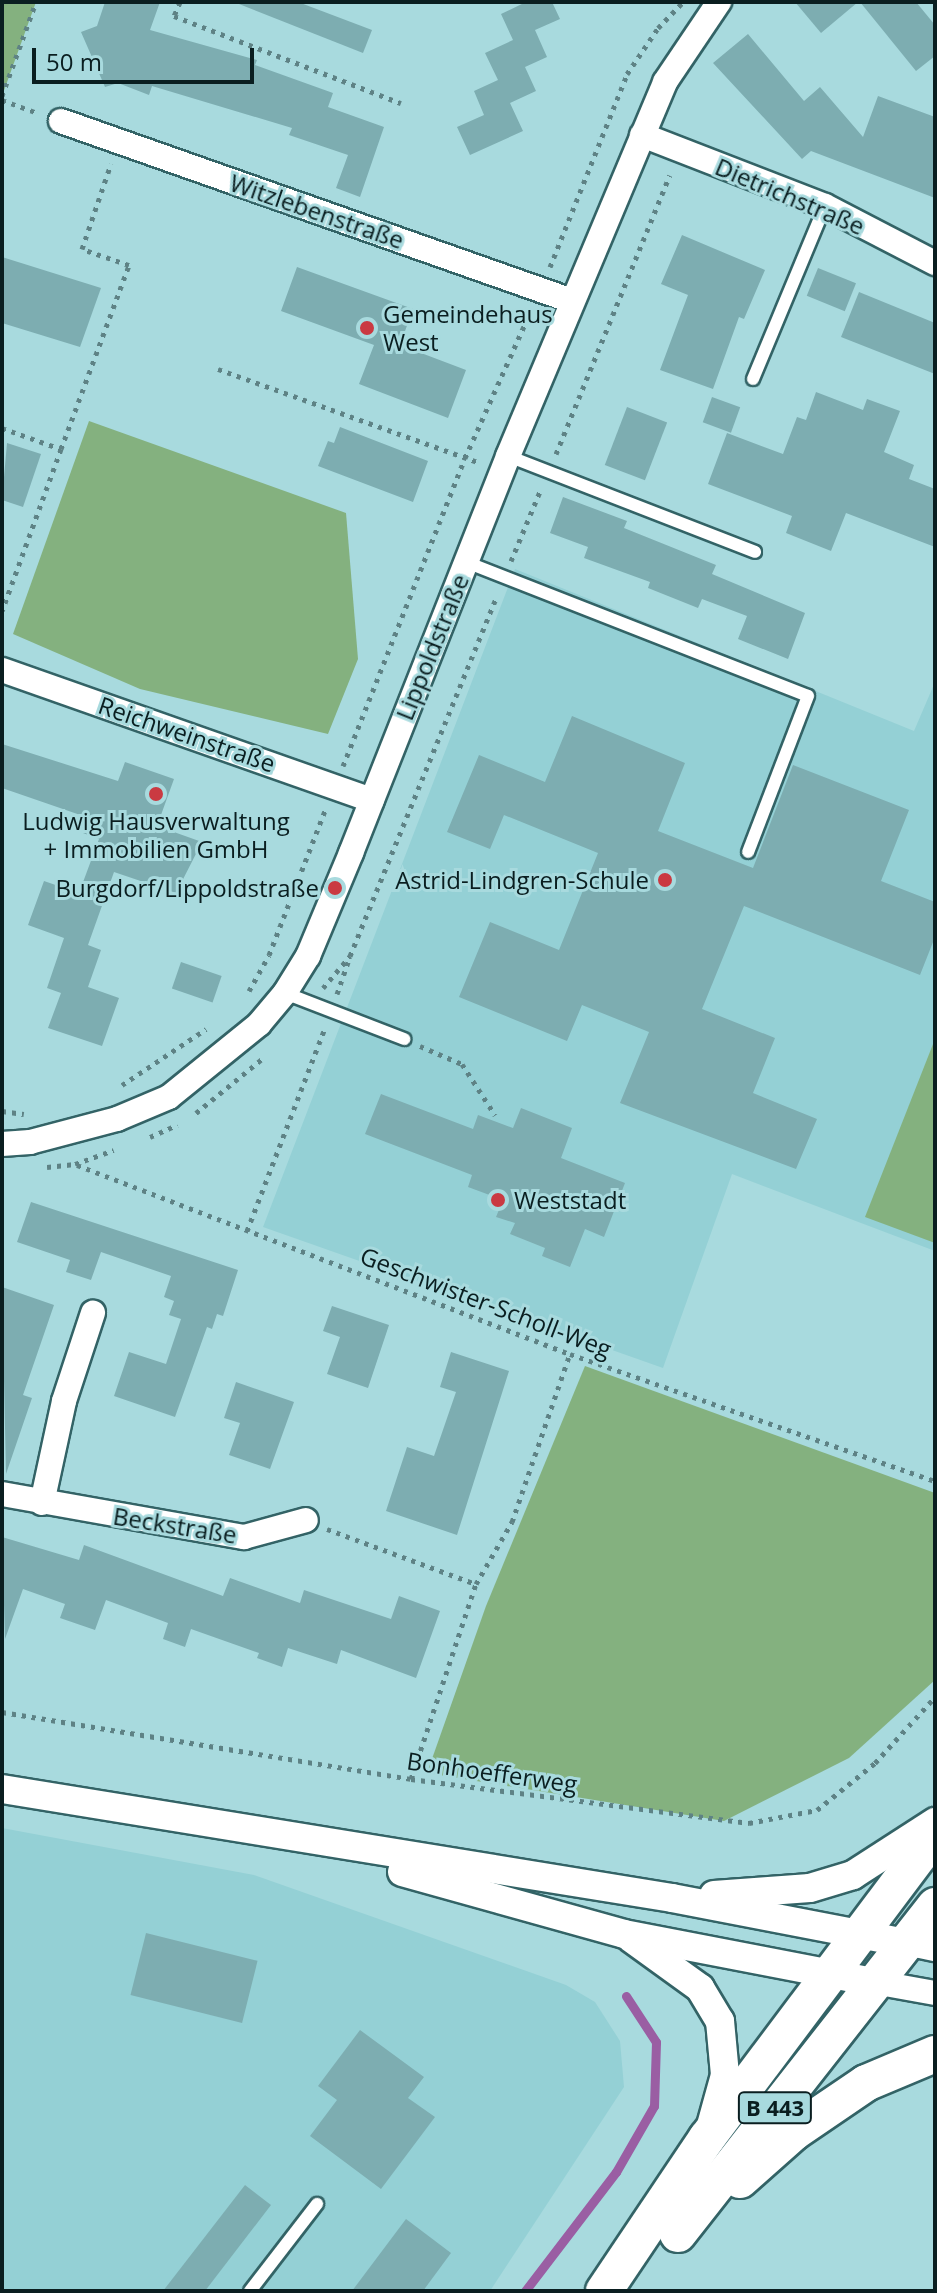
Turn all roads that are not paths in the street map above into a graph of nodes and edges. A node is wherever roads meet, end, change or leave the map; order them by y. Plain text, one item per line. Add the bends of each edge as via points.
1 (719, 2) edge
2 (61, 121) road end
3 (642, 135) junction
4 (825, 206) junction
5 (935, 263) edge
6 (572, 301) junction
7 (753, 379) dead end
8 (505, 464) junction
9 (755, 552) dead end
10 (466, 562) junction
11 (2, 670) edge
12 (372, 800) junction
13 (748, 852) dead end
14 (285, 993) junction
15 (404, 1039) road end
16 (2, 1144) edge
17 (93, 1313) dead end
18 (2, 1494) edge
19 (42, 1503) junction
20 (306, 1520) road end
21 (2, 1789) edge
22 (935, 1822) edge
23 (935, 1834) edge
24 (282, 1838) junction
25 (672, 1898) junction
26 (935, 1906) edge
27 (858, 1932) junction
28 (624, 1934) junction
29 (921, 1946) edge
30 (828, 1973) junction
31 (874, 1982) junction
32 (935, 1993) edge
33 (935, 2054) edge
34 (707, 2138) junction
35 (317, 2204) dead end
36 (678, 2234) junction
37 (250, 2291) edge
38 (604, 2291) edge
39 (620, 2291) edge

1 - 3 street, Lippoldstraße via 665,82
2 - 6 street, Witzlebenstraße
3 - 4 street, Dietrichstraße
3 - 6 street, Lippoldstraße
4 - 5 street, Dietrichstraße
4 - 7 lane
6 - 8 street, Lippoldstraße
8 - 9 lane
8 - 10 street, Lippoldstraße
10 - 12 street, Lippoldstraße
10 - 13 lane via 808,696
11 - 12 street, Reichweinstraße
12 - 14 street, Lippoldstraße via 308,956
14 - 15 lane
14 - 16 street, Lippoldstraße via 259,1024 169,1097 117,1119
17 - 19 street via 64,1401
18 - 19 street, Beckstraße
19 - 20 street, Beckstraße via 244,1537
21 - 24 street
22 - 25 street via 853,1875 810,1888
23 - 27 main road, B 443
24 - 25 street
24 - 28 street
25 - 27 street
26 - 29 main road, B 443
27 - 29 street
27 - 30 main road, B 443
28 - 30 street
28 - 34 street via 700,1988 720,2021 725,2075
29 - 31 main road, B 443
30 - 31 street
30 - 34 main road, B 443
31 - 32 street
31 - 36 main road, B 443
33 - 36 main road via 866,2083 806,2124
34 - 38 main road, B 443
35 - 37 lane
36 - 39 main road, B 443

